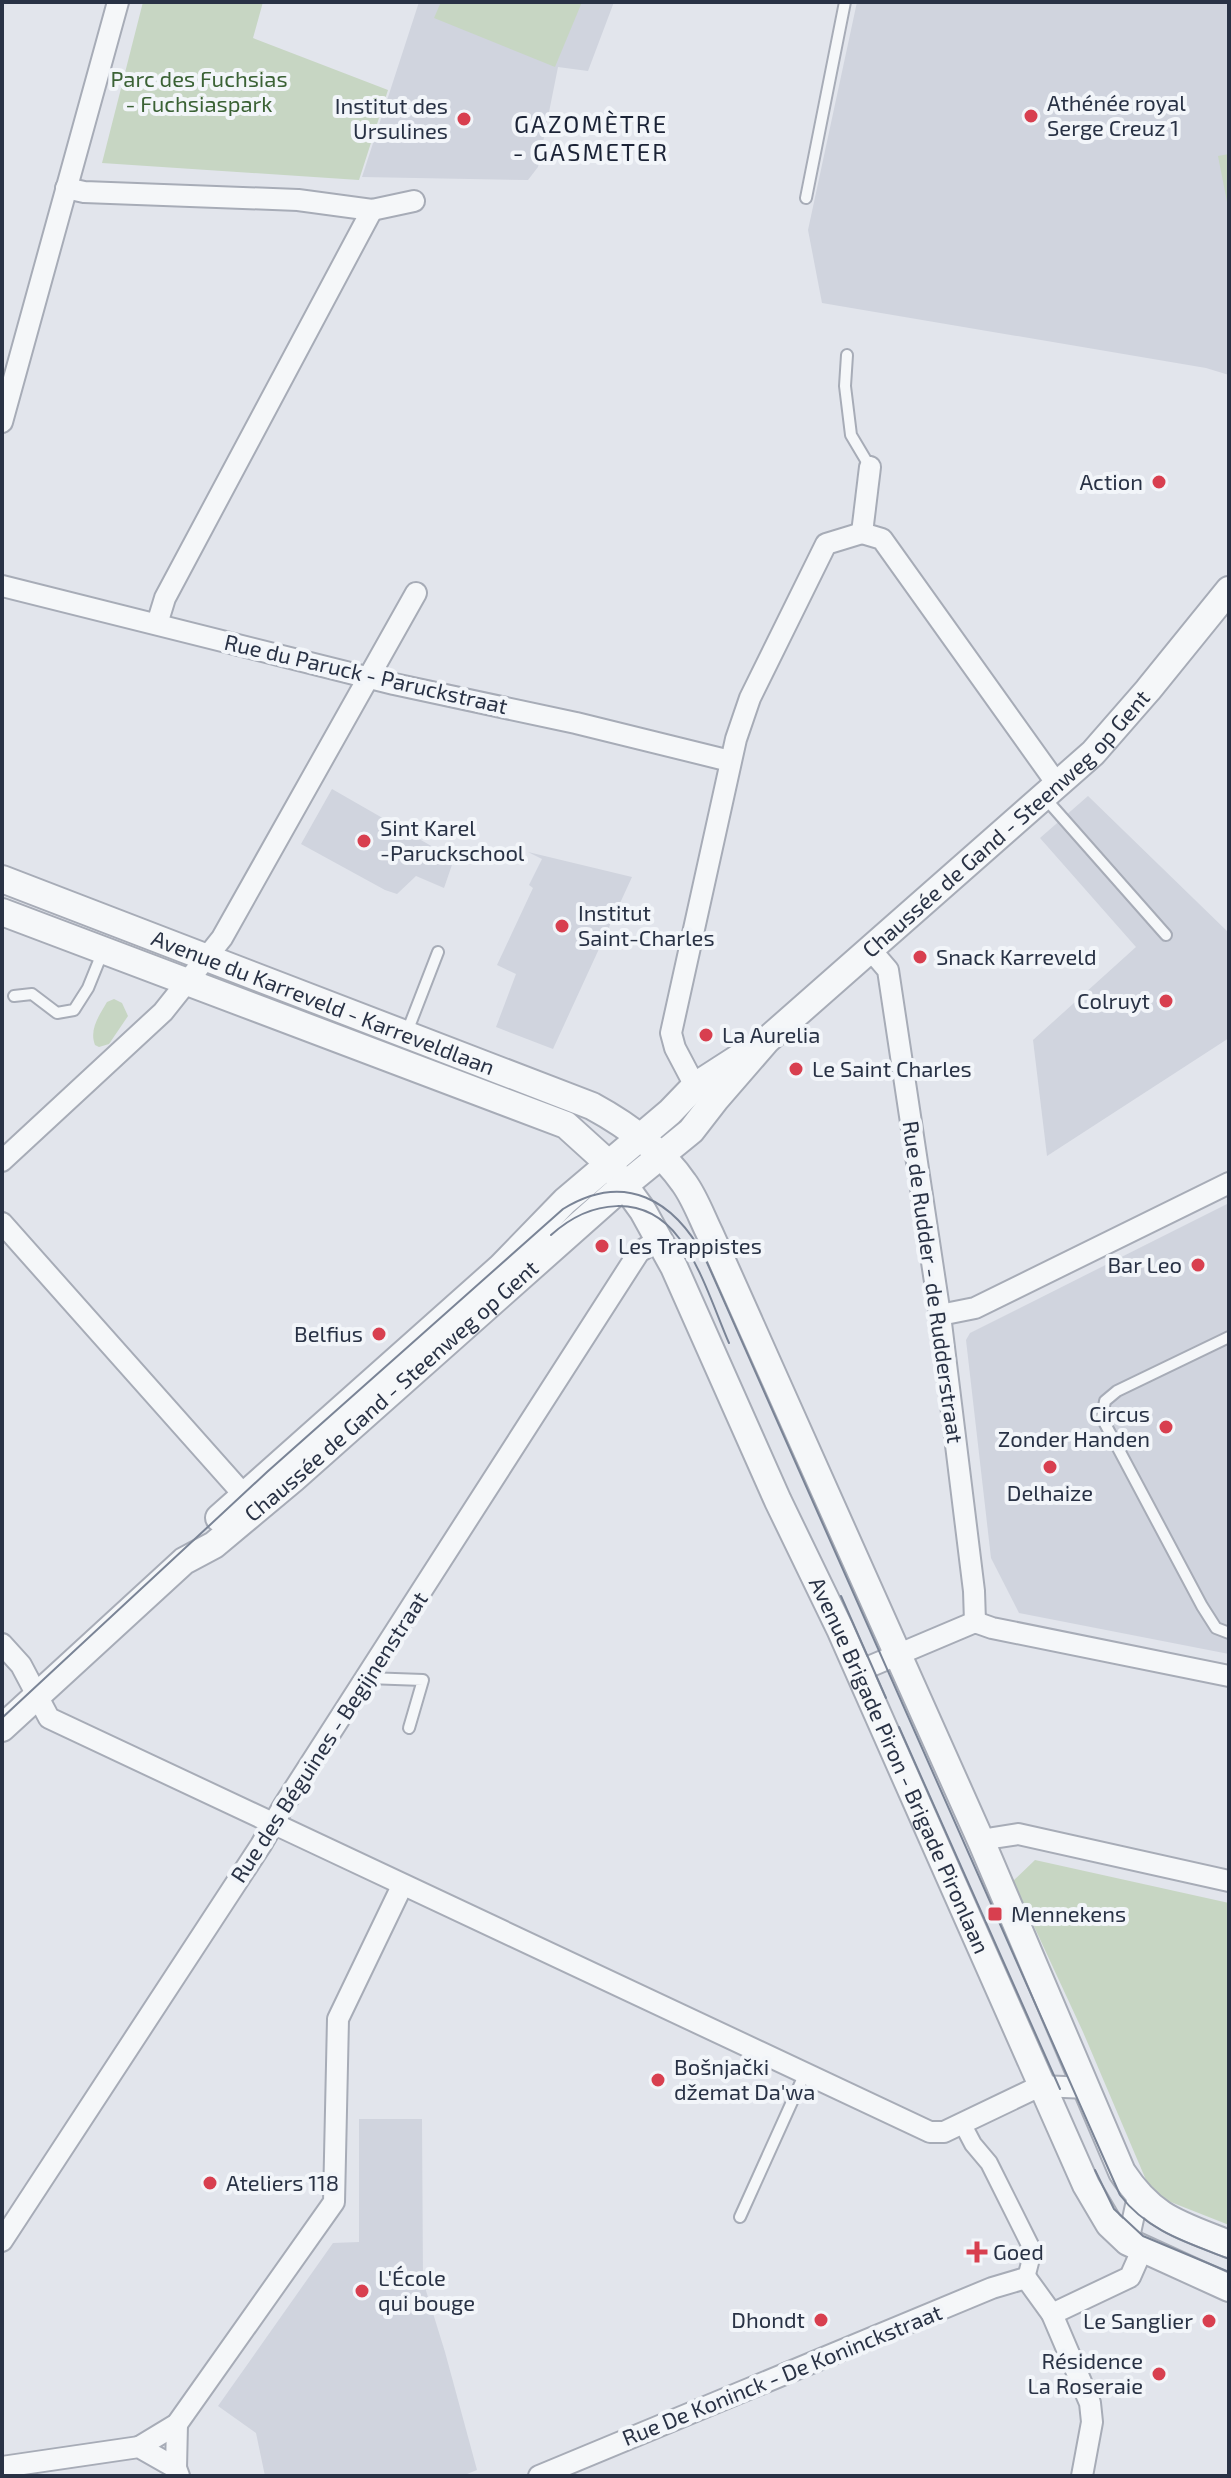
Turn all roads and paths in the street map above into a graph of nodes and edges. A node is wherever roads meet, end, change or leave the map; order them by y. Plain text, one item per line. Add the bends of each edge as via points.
1 (118, 2) edge
2 (845, 2) edge
3 (66, 188) junction
4 (806, 198) dead end
5 (414, 201) dead end
6 (372, 210) junction
7 (847, 355) dead end
8 (2, 422) edge
9 (870, 467) joint
10 (862, 533) junction
11 (2, 586) edge
12 (1229, 590) edge
13 (416, 593) dead end
14 (157, 624) junction
15 (368, 677) junction
16 (730, 761) junction
17 (1050, 790) junction
18 (2, 879) edge
19 (2, 912) edge
20 (1166, 935) dead end
21 (104, 949) junction
22 (870, 949) junction
23 (438, 952) dead end
24 (206, 957) junction
25 (187, 983) junction
26 (14, 996) dead end
27 (406, 1035) junction
28 (767, 1040) junction
29 (695, 1086) junction
30 (640, 1138) junction
31 (661, 1156) junction
32 (2, 1161) edge
33 (617, 1175) junction
34 (1229, 1183) edge
35 (2, 1223) edge
36 (660, 1239) junction
37 (940, 1315) junction
38 (1229, 1337) edge
39 (251, 1502) junction
40 (975, 1622) junction
41 (1229, 1633) edge
42 (2, 1644) edge
43 (898, 1654) junction
44 (859, 1671) junction
45 (1229, 1676) edge
46 (367, 1678) junction
47 (33, 1689) junction
48 (2, 1704) edge
49 (2, 1728) edge
50 (409, 1728) dead end
51 (273, 1824) junction
52 (982, 1843) junction
53 (1229, 1881) edge
54 (402, 1886) junction
55 (805, 2073) junction
56 (1040, 2086) junction
57 (1088, 2088) junction
58 (962, 2123) junction
59 (1138, 2196) junction
60 (740, 2217) dead end
61 (2, 2241) edge
62 (1229, 2244) edge
63 (1135, 2246) junction
64 (1026, 2278) junction
65 (1229, 2288) edge
66 (1052, 2314) junction
67 (177, 2424) junction
68 (139, 2447) junction
69 (2, 2467) edge
70 (177, 2472) edge
71 (539, 2476) edge
72 (1082, 2476) edge

1 - 3 street
2 - 4 lane
3 - 6 street via 298,200
3 - 8 street
5 - 6 street
6 - 14 street via 165,598
7 - 9 lane via 851,435
9 - 10 street
10 - 16 street via 826,544 750,698
10 - 17 street via 882,539
11 - 14 street, Rue du Paruck - Paruckstraat
12 - 17 street, Chaussée de Gand - Steenweg op Gent via 1093,753
13 - 15 street
14 - 15 street, Rue du Paruck - Paruckstraat
15 - 16 street, Rue du Paruck - Paruckstraat
15 - 24 street via 222,938
16 - 29 street via 671,1033
17 - 20 lane
17 - 22 street, Chaussée de Gand - Steenweg op Gent
18 - 24 street, Avenue du Karreveld - Karreveldlaan
19 - 21 street, Avenue du Karreveld - Karreveldlaan
21 - 25 street, Avenue du Karreveld - Karreveldlaan
21 - 26 lane via 74,1010 57,1013 32,994
22 - 28 street, Chaussée de Gand - Steenweg op Gent
22 - 37 street, Rue de Rudder - de Rudderstraat via 888,970
23 - 27 lane
24 - 25 street
24 - 27 street, Avenue du Karreveld - Karreveldlaan
25 - 32 street via 163,1012
25 - 33 street, Avenue du Karreveld - Karreveldlaan via 566,1125
27 - 30 street, Avenue du Karreveld - Karreveldlaan via 592,1106
28 - 29 street, Chaussée de Gand - Steenweg op Gent
28 - 31 street, Chaussée de Gand - Steenweg op Gent via 691,1131
29 - 30 street, Chaussée de Gand - Steenweg op Gent
30 - 31 street, Avenue Brigade Piron - Brigade Pironlaan
30 - 33 street, Chaussée de Gand - Steenweg op Gent
31 - 33 street, Chaussée de Gand - Steenweg op Gent
31 - 43 street, Avenue Brigade Piron - Brigade Pironlaan via 685,1184 710,1234
33 - 36 street, Avenue Brigade Piron - Brigade Pironlaan
33 - 39 street, Chaussée de Gand - Steenweg op Gent via 565,1201
34 - 37 street via 975,1308
35 - 39 street
36 - 44 street, Avenue Brigade Piron - Brigade Pironlaan
36 - 46 street, Rue des Béguines - Begijnenstraat via 639,1252
37 - 40 street, Rue de Rudder - de Rudderstraat
38 - 41 lane via 1117,1391 1105,1401 1102,1418 1202,1606 1216,1628
39 - 47 street, Chaussée de Gand - Steenweg op Gent via 174,1551
40 - 43 street
40 - 45 street
42 - 47 street
43 - 44 street
43 - 52 street, Avenue Brigade Piron - Brigade Pironlaan
44 - 56 street, Avenue Brigade Piron - Brigade Pironlaan
46 - 50 lane via 423,1680
46 - 51 street, Rue des Béguines - Begijnenstraat
47 - 48 street, Chaussée de Gand - Steenweg op Gent
47 - 49 street, Chaussée de Gand - Steenweg op Gent
47 - 51 street via 49,1718
51 - 54 street
51 - 61 street, Rue des Béguines - Begijnenstraat
52 - 53 street via 1018,1834
52 - 57 street, Avenue Brigade Piron - Brigade Pironlaan
54 - 55 street
54 - 67 street via 338,2019 334,2202
55 - 58 street via 930,2132
55 - 60 lane
56 - 57 street
56 - 58 street
56 - 63 street, Avenue Brigade Piron - Brigade Pironlaan via 1109,2224
57 - 59 street, Avenue Brigade Piron - Brigade Pironlaan via 1122,2172
58 - 64 street via 989,2163 1033,2251
59 - 62 street, Avenue Brigade Piron - Brigade Pironlaan via 1166,2218
59 - 63 street
63 - 65 street, Avenue Brigade Piron - Brigade Pironlaan
63 - 66 street via 1130,2277
64 - 66 street
64 - 71 street, Rue De Koninck - De Koninckstraat
66 - 72 street via 1090,2403 1092,2422
67 - 68 street
67 - 70 street
68 - 69 street
68 - 70 street

